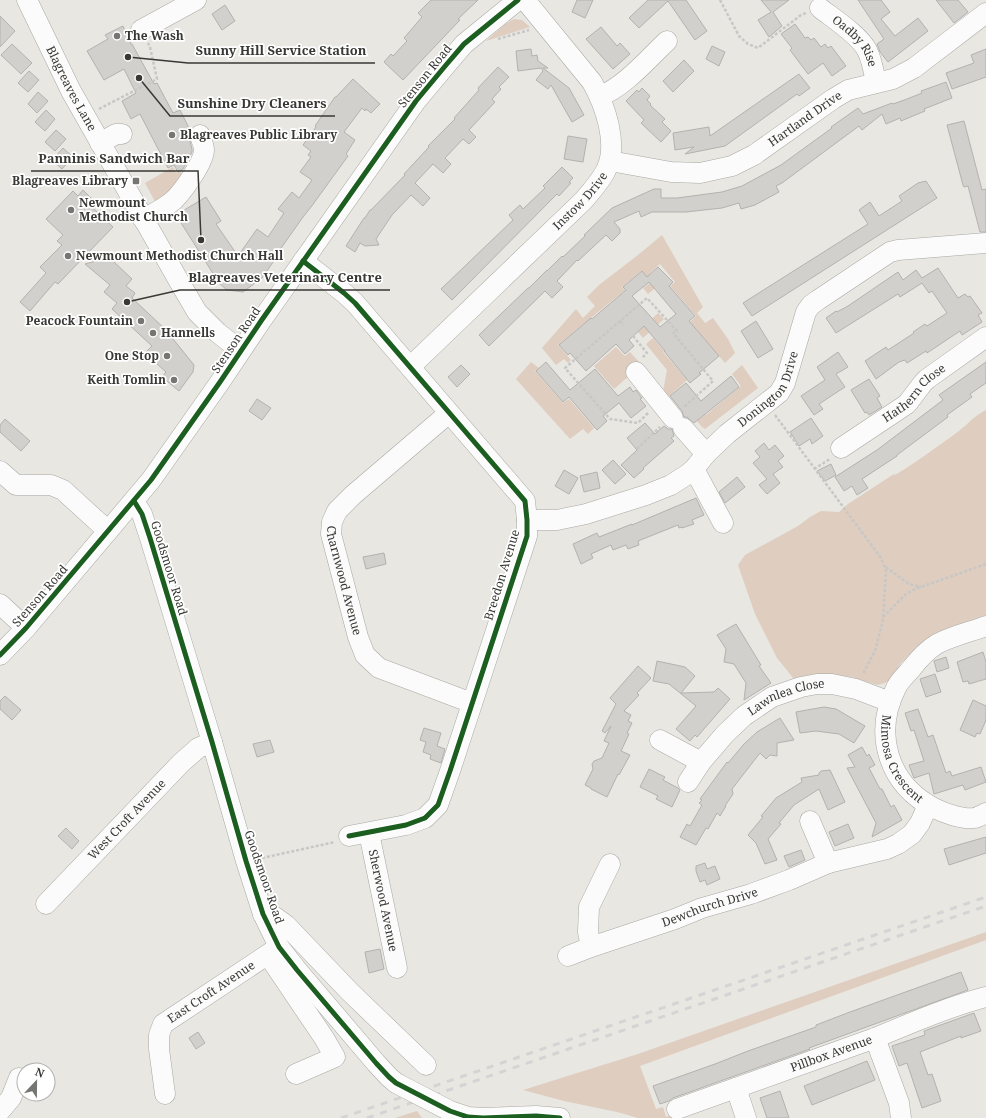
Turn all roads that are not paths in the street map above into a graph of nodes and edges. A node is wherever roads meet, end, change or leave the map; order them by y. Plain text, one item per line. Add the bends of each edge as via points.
1 (27, 0) edge
2 (196, 0) edge
3 (518, 0) edge
4 (525, 0) edge
5 (820, 8) road end
6 (986, 13) edge
7 (141, 30) road end
8 (667, 41) dead end
9 (876, 83) junction
10 (600, 96) junction
11 (122, 134) dead end
12 (200, 135) dead end
13 (100, 143) junction
14 (610, 161) junction
15 (142, 219) junction
16 (986, 243) edge
17 (303, 261) junction
18 (986, 337) edge
19 (240, 350) junction
20 (410, 367) junction
21 (636, 372) road end
22 (449, 413) junction
23 (842, 448) dead end
24 (700, 461) junction
25 (0, 471) edge
26 (134, 501) junction
27 (528, 520) junction
28 (723, 523) dead end
29 (108, 531) junction
30 (0, 604) edge
31 (986, 626) edge
32 (26, 628) junction
33 (0, 655) edge
34 (890, 702) junction
35 (472, 703) junction
36 (660, 740) dead end
37 (212, 742) junction
38 (701, 762) junction
39 (688, 782) dead end
40 (928, 805) junction
41 (986, 813) edge
42 (810, 821) dead end
43 (370, 832) junction
44 (349, 836) road end
45 (828, 863) junction
46 (610, 864) dead end
47 (46, 904) dead end
48 (263, 914) junction
49 (591, 947) junction
50 (273, 951) junction
51 (568, 956) dead end
52 (397, 968) dead end
53 (986, 997) edge
54 (876, 1038) junction
55 (426, 1065) dead end
56 (296, 1074) dead end
57 (16, 1086) edge
58 (736, 1088) junction
59 (165, 1094) dead end
60 (677, 1109) dead end
61 (0, 1111) edge
62 (746, 1117) edge
63 (560, 1118) edge
64 (901, 1118) edge

1 - 13 street, Blagreaves Lane via 71,91
2 - 7 street
3 - 17 street, Stenson Road via 464,44 416,101
4 - 10 street, Instow Drive via 592,82
5 - 9 street, Oadby Rise via 851,31 866,48 872,61
6 - 9 street, Hartland Drive via 914,68
8 - 10 street via 623,82
9 - 14 street, Hartland Drive via 848,90 833,98 754,155 732,166 700,173 671,172
10 - 14 street, Instow Drive via 612,144
11 - 13 street via 116,134
12 - 15 street via 204,148 196,170 174,200
13 - 15 street, Blagreaves Lane
14 - 20 street, Instow Drive via 606,171 584,200
15 - 19 street, Blagreaves Lane via 197,312
16 - 24 street, Donington Drive via 890,252 811,305 806,312 785,383 779,393 727,434
17 - 19 street, Stenson Road
17 - 20 street, Breedon Avenue via 355,303
18 - 23 street, Hathern Close via 927,378 907,404
19 - 26 street, Stenson Road via 220,382
20 - 22 street, Breedon Avenue
21 - 24 street via 678,423
22 - 27 street, Breedon Avenue via 525,501
22 - 35 street, Charnwood Avenue via 353,495 338,511 332,522 332,534 358,637 365,654 379,668
24 - 27 street, Donington Drive via 671,485 646,495 586,514 557,520
24 - 28 street
25 - 29 street via 16,485 51,485 63,490
26 - 29 street, Stenson Road
26 - 37 street, Goodsmoor Road via 142,514 150,538
27 - 35 street, Breedon Avenue via 527,536
29 - 32 street, Stenson Road
30 - 32 street
31 - 34 street, Mimosa Crescent via 937,644 921,657 896,687
32 - 33 street, Stenson Road
34 - 38 street, Lawnlea Close via 856,689 832,684 801,687 772,697 744,716
34 - 40 street, Mimosa Crescent via 885,729 888,756 909,790
35 - 43 street, Breedon Avenue via 438,805 425,818 406,825
36 - 38 street
37 - 47 street, West Croft Avenue via 198,748 181,763
37 - 48 street, Goodsmoor Road
38 - 39 street, Lawnlea Close
40 - 41 street, Mimosa Crescent via 954,816 973,818
40 - 45 street, Dewchurch Drive via 912,834 898,844
42 - 45 street
43 - 44 street, Breedon Avenue
43 - 52 street, Sherwood Avenue
45 - 49 street, Dewchurch Drive via 757,892 702,908
46 - 49 street via 589,907 588,932
48 - 50 street, Goodsmoor Road
48 - 55 street via 275,917 286,926
49 - 51 street, Dewchurch Drive
50 - 56 street via 334,1057
50 - 59 street, East Croft Avenue via 163,1024 159,1035 159,1049
50 - 63 street, Goodsmoor Road, bridge via 297,970 396,1083 450,1111 468,1117
53 - 54 street, Pillbox Avenue
54 - 58 street, Pillbox Avenue
54 - 64 street via 899,1103
57 - 61 street via 11,1098
58 - 60 street, Pillbox Avenue
58 - 62 street

